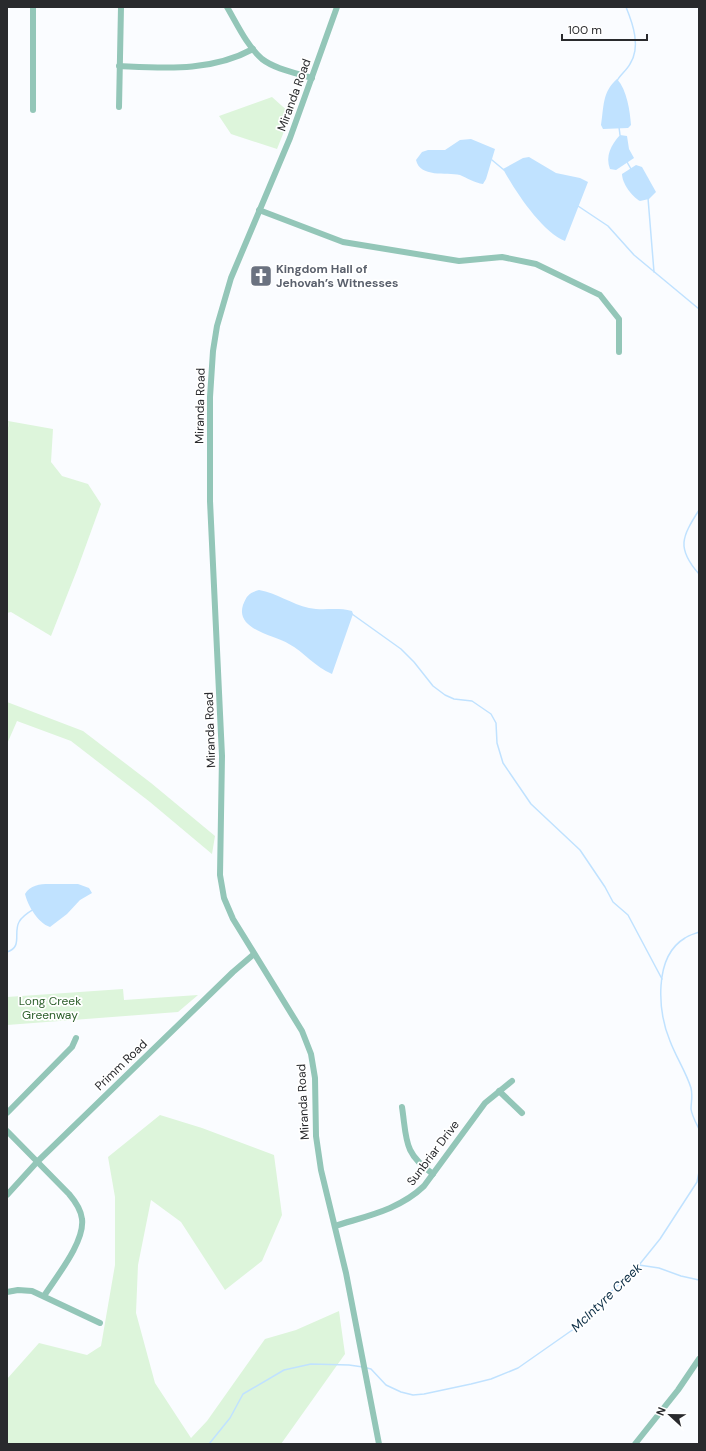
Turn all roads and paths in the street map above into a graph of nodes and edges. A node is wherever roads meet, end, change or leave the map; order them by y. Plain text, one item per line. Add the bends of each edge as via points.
1 (33, 7) edge
2 (120, 7) edge
3 (227, 7) edge
4 (337, 7) edge
5 (252, 49) junction
6 (119, 66) junction
7 (312, 78) junction
8 (118, 107) dead end
9 (33, 110) dead end
10 (259, 210) junction
11 (618, 352) dead end
12 (254, 954) junction
13 (76, 1038) dead end
14 (512, 1081) dead end
15 (499, 1091) junction
16 (402, 1106) dead end
17 (7, 1113) edge
18 (522, 1113) dead end
19 (7, 1131) edge
20 (37, 1162) junction
21 (433, 1174) junction
22 (7, 1194) edge
23 (335, 1226) junction
24 (7, 1292) edge
25 (44, 1296) junction
26 (100, 1323) dead end
27 (699, 1359) edge
28 (379, 1444) edge
29 (635, 1444) edge

1 - 9 street
2 - 6 street
3 - 5 street
4 - 7 street, Miranda Road
5 - 6 street via 240,56 184,68
5 - 7 street via 269,63
6 - 8 street
7 - 10 street, Miranda Road
10 - 11 street via 343,242 458,261 502,258 536,264 600,295 619,319
10 - 12 street, Miranda Road via 227,291 217,326 210,409 210,501 222,756 220,875 228,908
12 - 20 street, Primm Road via 232,972
12 - 23 street, Miranda Road via 302,1031 311,1054 315,1078 317,1147
13 - 17 street via 72,1047
14 - 15 street, Sunbriar Drive
15 - 18 street
15 - 21 street, Sunbriar Drive via 478,1111
16 - 21 street via 408,1149 417,1162
19 - 20 street
20 - 22 street, Primm Road
20 - 25 street via 69,1194 82,1218 77,1243
21 - 23 street, Sunbriar Drive via 411,1198 397,1206
23 - 28 street, Miranda Road
24 - 25 street via 26,1290
25 - 26 street
27 - 29 street

